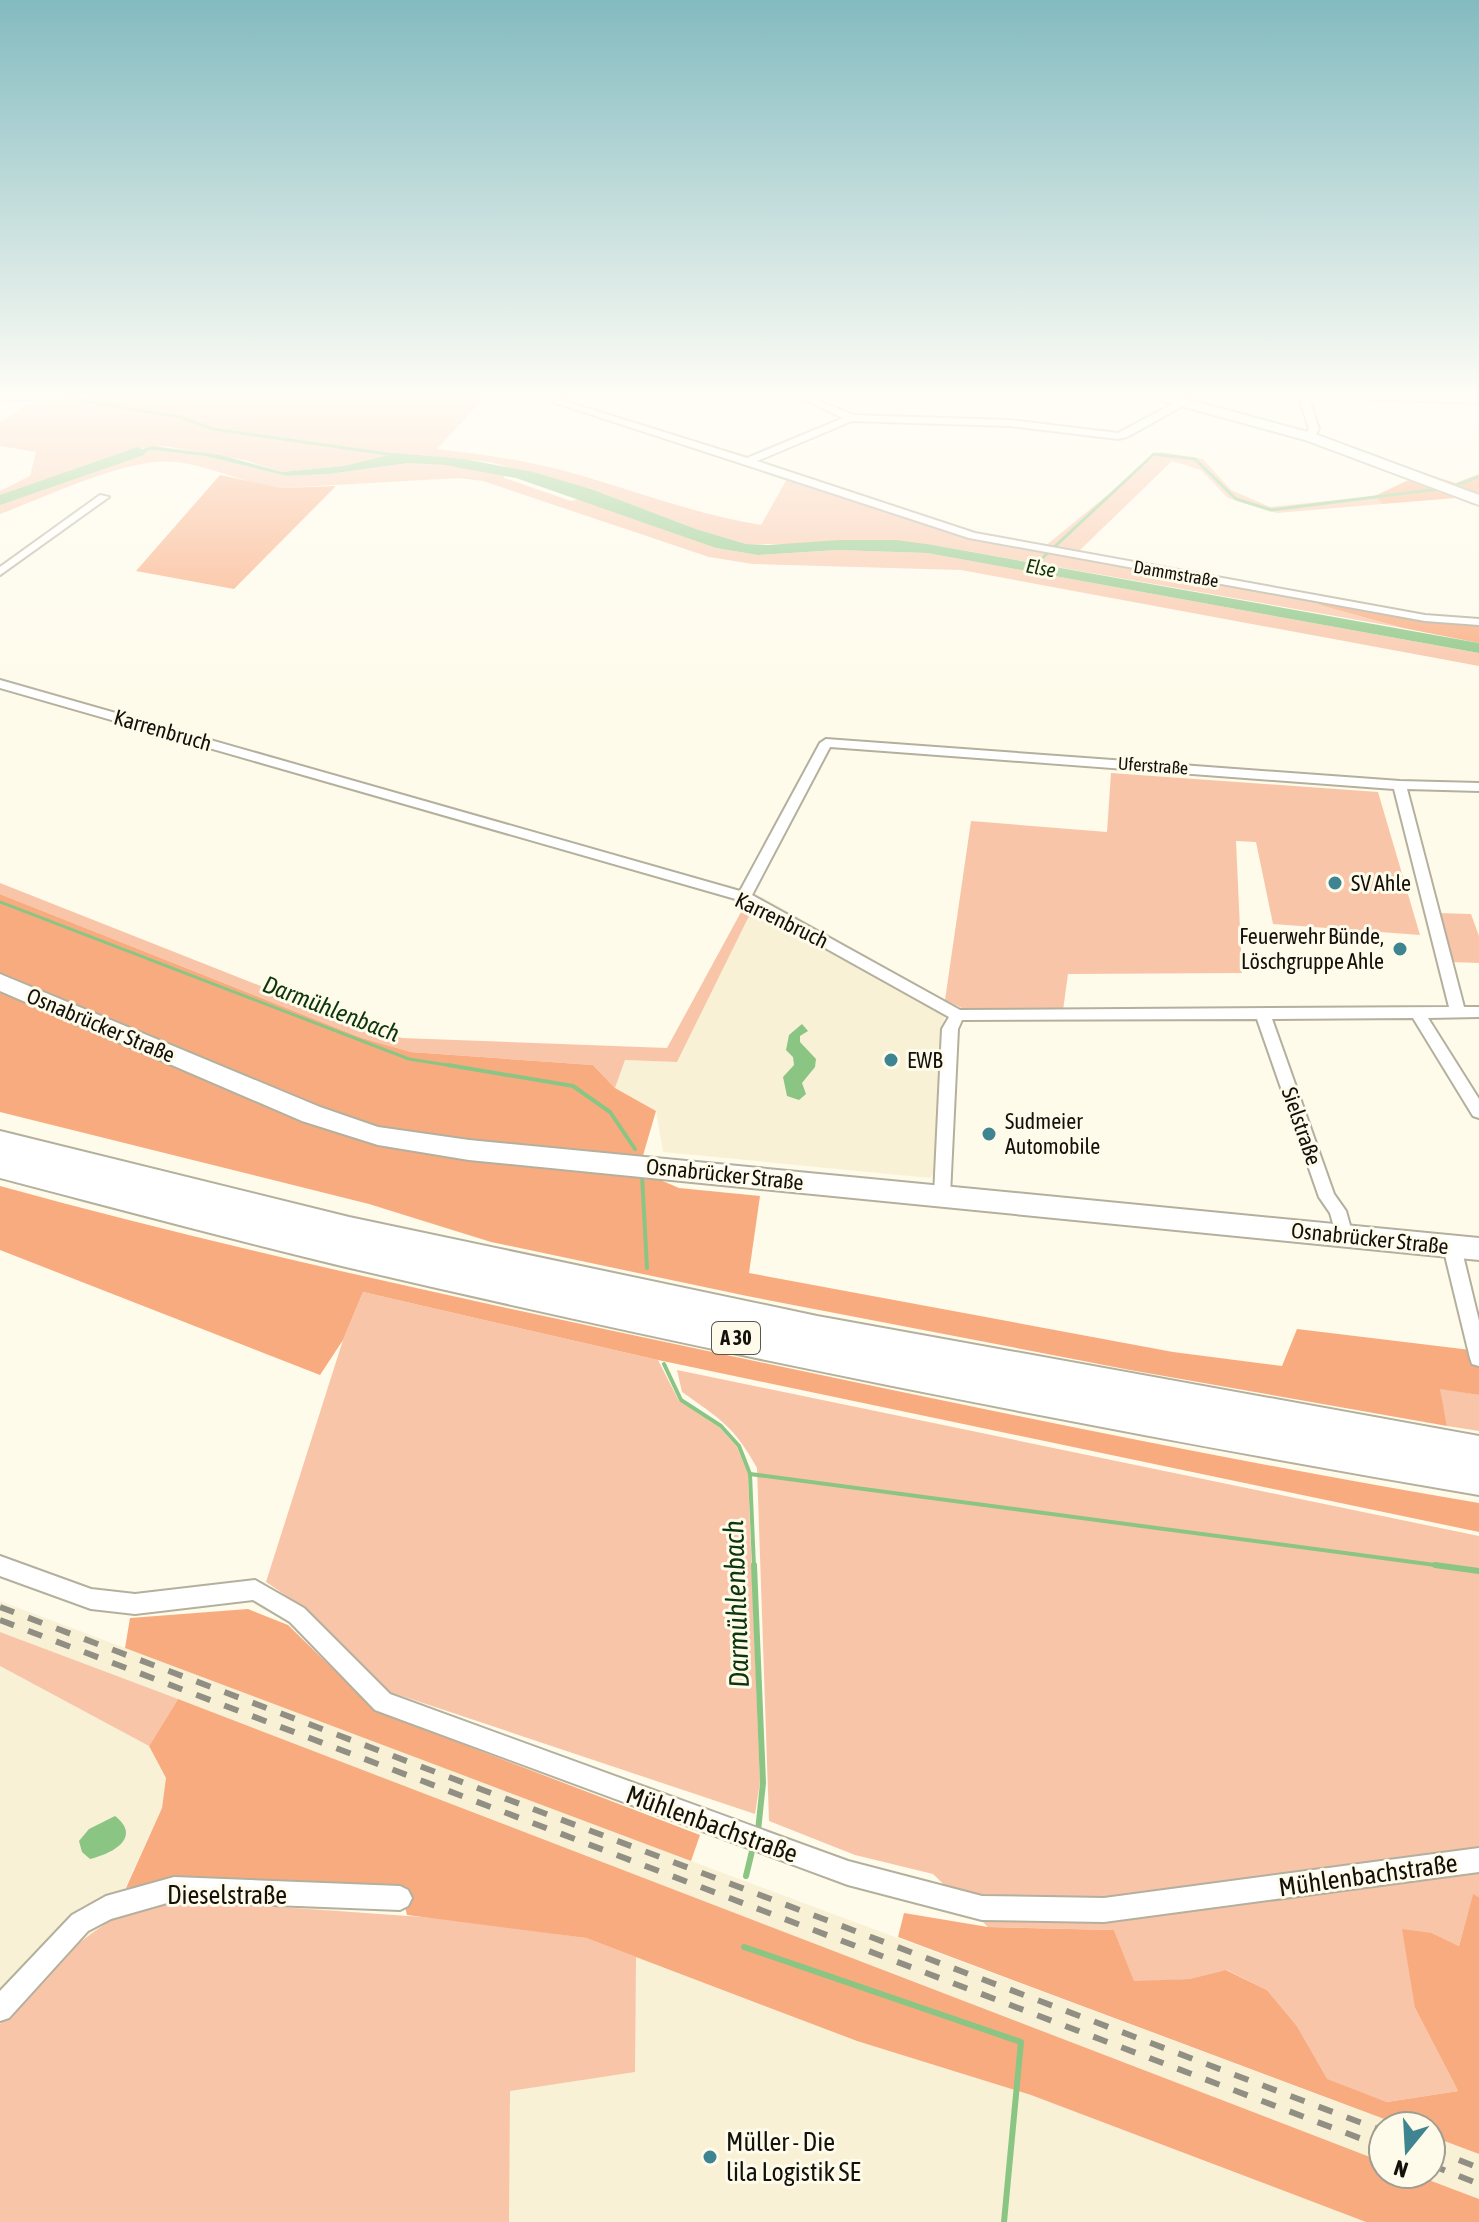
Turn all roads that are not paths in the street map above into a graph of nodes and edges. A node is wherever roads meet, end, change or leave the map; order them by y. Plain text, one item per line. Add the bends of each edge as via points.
1 (100, 500) edge
2 (864, 500) edge
3 (0, 572) edge
4 (1479, 622) edge
5 (0, 684) edge
6 (1400, 785) junction
7 (1479, 787) edge
8 (744, 897) junction
9 (0, 982) edge
10 (1479, 1012) edge
11 (1458, 1013) junction
12 (1263, 1014) junction
13 (1418, 1014) junction
14 (958, 1015) junction
15 (1479, 1112) edge
16 (0, 1143) edge
17 (0, 1166) edge
18 (942, 1195) junction
19 (1344, 1236) junction
20 (1452, 1247) junction
21 (1479, 1249) edge
22 (1479, 1358) edge
23 (1479, 1453) edge
24 (1479, 1478) edge
25 (0, 1566) edge
26 (1479, 1860) edge
27 (400, 1898) dead end
28 (0, 2009) edge

1 - 3 street
2 - 4 street, Dammstraße via 973,536 1425,618
5 - 8 street, Karrenbruch
6 - 7 street, Uferstraße
6 - 8 street, Uferstraße via 826,743
6 - 11 street
8 - 14 street, Karrenbruch
9 - 18 main road, Osnabrücker Straße via 311,1114 378,1136 441,1147
10 - 11 street, Karrenbruch
11 - 13 street, Karrenbruch
12 - 13 street, Karrenbruch
12 - 14 street, Karrenbruch
12 - 19 street, Sielstraße
13 - 15 street
14 - 18 street via 950,1029
16 - 23 highway, A 30 via 364,1233 817,1331
17 - 24 highway, A 30 via 343,1252 811,1354
18 - 19 main road, Osnabrücker Straße
19 - 20 main road, Osnabrücker Straße
20 - 21 main road, Osnabrücker Straße
20 - 22 street
25 - 26 street, Mühlenbachstraße via 91,1599 135,1604 255,1590 297,1615 383,1702 771,1847 982,1908 1104,1910
27 - 28 street, Dieselstraße via 174,1889 106,1908 80,1923

